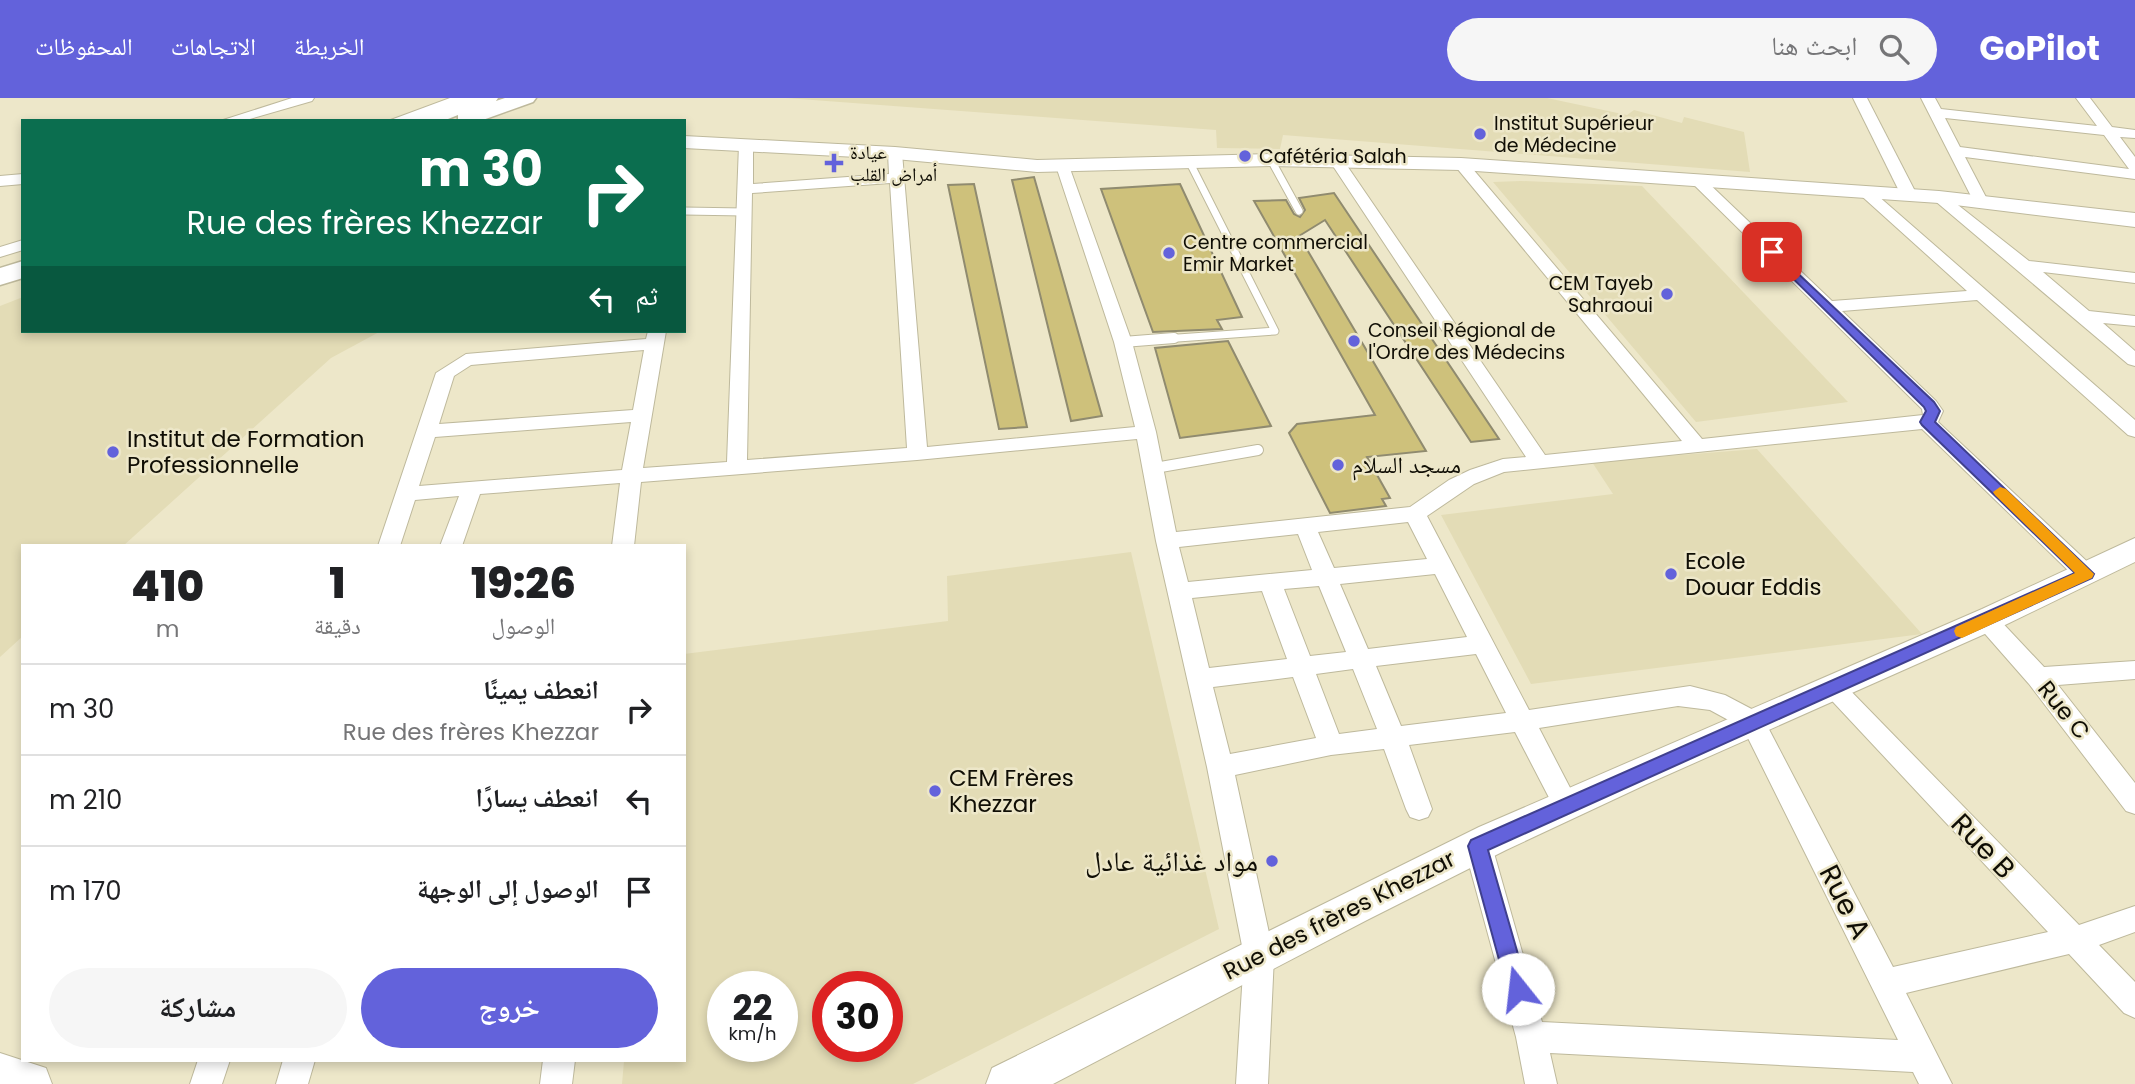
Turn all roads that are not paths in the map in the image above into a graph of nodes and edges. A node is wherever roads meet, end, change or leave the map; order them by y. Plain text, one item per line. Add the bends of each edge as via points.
1 (306, 98) edge
2 (526, 98) edge
3 (1860, 98) edge
4 (1928, 98) edge
5 (2083, 98) edge
6 (283, 101) edge
7 (452, 106) edge
8 (487, 110) edge
9 (1935, 113) junction
10 (232, 119) edge
11 (403, 119) edge
12 (425, 119) edge
13 (2108, 131) junction
14 (2135, 134) edge
15 (686, 142) edge
16 (746, 145) junction
17 (1955, 151) junction
18 (895, 153) junction
19 (1271, 160) junction
20 (1336, 160) junction
21 (1190, 163) junction
22 (1461, 164) junction
23 (1063, 166) junction
24 (2135, 167) edge
25 (2135, 174) edge
26 (895, 178) junction
27 (21, 179) edge
28 (1696, 179) junction
29 (0, 181) edge
30 (744, 189) junction
31 (1864, 191) junction
32 (1909, 195) junction
33 (1939, 197) junction
34 (1980, 201) junction
35 (686, 211) edge
36 (1299, 211) dead end
37 (744, 212) junction
38 (2135, 220) edge
39 (21, 246) edge
40 (0, 252) edge
41 (21, 258) edge
42 (0, 265) edge
43 (2024, 265) junction
44 (21, 270) edge
45 (0, 277) edge
46 (2135, 278) edge
47 (1981, 295) junction
48 (1828, 307) junction
49 (2084, 316) junction
50 (2135, 321) edge
51 (656, 338) edge
52 (1122, 342) junction
53 (2135, 360) edge
54 (643, 415) junction
55 (1927, 422) junction
56 (427, 431) junction
57 (1146, 432) junction
58 (2135, 432) edge
59 (1696, 445) junction
60 (1258, 450) dead end
61 (917, 454) junction
62 (1539, 461) junction
63 (737, 467) junction
64 (1155, 468) junction
65 (631, 476) junction
66 (472, 488) junction
67 (407, 494) junction
68 (1415, 514) junction
69 (1305, 526) junction
70 (1167, 541) junction
71 (390, 544) edge
72 (452, 544) edge
73 (623, 544) edge
74 (2135, 549) edge
75 (1440, 566) junction
76 (2086, 574) junction
77 (1327, 577) junction
78 (1270, 582) junction
79 (1179, 591) junction
80 (1987, 621) junction
81 (1483, 644) junction
82 (1360, 660) junction
83 (1303, 667) junction
84 (2135, 670) edge
85 (2038, 677) junction
86 (1199, 678) junction
87 (1832, 688) junction
88 (1521, 721) junction
89 (1752, 721) junction
90 (1393, 737) junction
91 (1331, 745) junction
92 (1220, 766) junction
93 (2123, 770) edge
94 (2135, 803) edge
95 (1566, 805) junction
96 (1419, 808) dead end
97 (1478, 846) junction
98 (2135, 919) edge
99 (2073, 940) junction
100 (1259, 956) junction
101 (1886, 984) junction
102 (2135, 1003) edge
103 (1531, 1037) junction
104 (213, 1062) edge
105 (298, 1062) edge
106 (559, 1062) edge
107 (1928, 1070) edge
108 (0, 1075) edge
109 (30, 1084) edge
110 (206, 1084) edge
111 (292, 1084) edge
112 (556, 1084) edge
113 (1008, 1084) edge
114 (1252, 1084) edge
115 (1541, 1084) edge

1 - 6 street
2 - 8 main road
3 - 32 street
4 - 9 street
5 - 13 street
6 - 10 street
7 - 8 main road
7 - 11 street
7 - 12 main road
9 - 13 street
9 - 17 street
13 - 14 street
13 - 24 street
15 - 16 street
16 - 18 street
16 - 30 street
17 - 25 street
17 - 34 street
18 - 23 street
18 - 26 street
19 - 20 street
19 - 21 street
19 - 36 lane
20 - 22 street
20 - 62 street
21 - 23 street
21 - 52 lane via 1275,331
22 - 28 street
22 - 59 street
23 - 52 street
26 - 30 street
26 - 61 street
27 - 29 street
28 - 31 street
28 - 48 street
30 - 37 street
31 - 32 street
31 - 47 street
32 - 33 street
33 - 34 street
33 - 43 street
34 - 38 street
35 - 37 lane
37 - 63 street
39 - 40 street
41 - 42 main road
43 - 46 street
43 - 49 street
44 - 45 main road
47 - 48 street
47 - 58 street
48 - 55 street via 1929,405 1933,411
49 - 50 street
49 - 53 street
51 - 54 street
51 - 56 street via 466,360 445,373
52 - 57 street
54 - 56 street
54 - 65 street
55 - 59 street
55 - 76 street
56 - 67 street
57 - 61 street
57 - 64 street
59 - 62 street
60 - 64 lane
61 - 63 street
62 - 68 street via 1476,473
63 - 65 street
64 - 70 street
65 - 66 street
65 - 73 street
66 - 67 street
66 - 72 street
67 - 71 street
68 - 69 street
68 - 75 street
69 - 70 street
69 - 77 street
70 - 79 street
74 - 76 street, Rue des frères Khezzar
75 - 77 street
75 - 81 street
76 - 80 street, Rue des frères Khezzar
77 - 78 street
77 - 82 street
78 - 79 street
78 - 83 street
79 - 86 street
80 - 85 street, Rue C
80 - 87 street, Rue des frères Khezzar
81 - 82 street
81 - 88 street
82 - 83 street
82 - 90 street
83 - 86 street
83 - 91 street
84 - 85 street
85 - 93 street, Rue C
86 - 92 street
87 - 89 street, Rue des frères Khezzar
87 - 99 street, Rue B
88 - 89 street via 1690,696 1716,702
88 - 90 street
88 - 95 street
89 - 95 street, Rue des frères Khezzar
89 - 101 street, Rue A
90 - 91 street
90 - 96 street
91 - 92 street
92 - 100 street
93 - 94 street, Rue C
95 - 97 street, Rue des frères Khezzar
97 - 100 street, Rue des frères Khezzar
97 - 103 street
98 - 99 street
99 - 101 street
99 - 102 street, Rue B
100 - 113 street, Rue des frères Khezzar
100 - 114 street
101 - 107 street, Rue A
103 - 107 street
103 - 115 street
104 - 110 street
105 - 111 street
106 - 112 street
108 - 109 street

